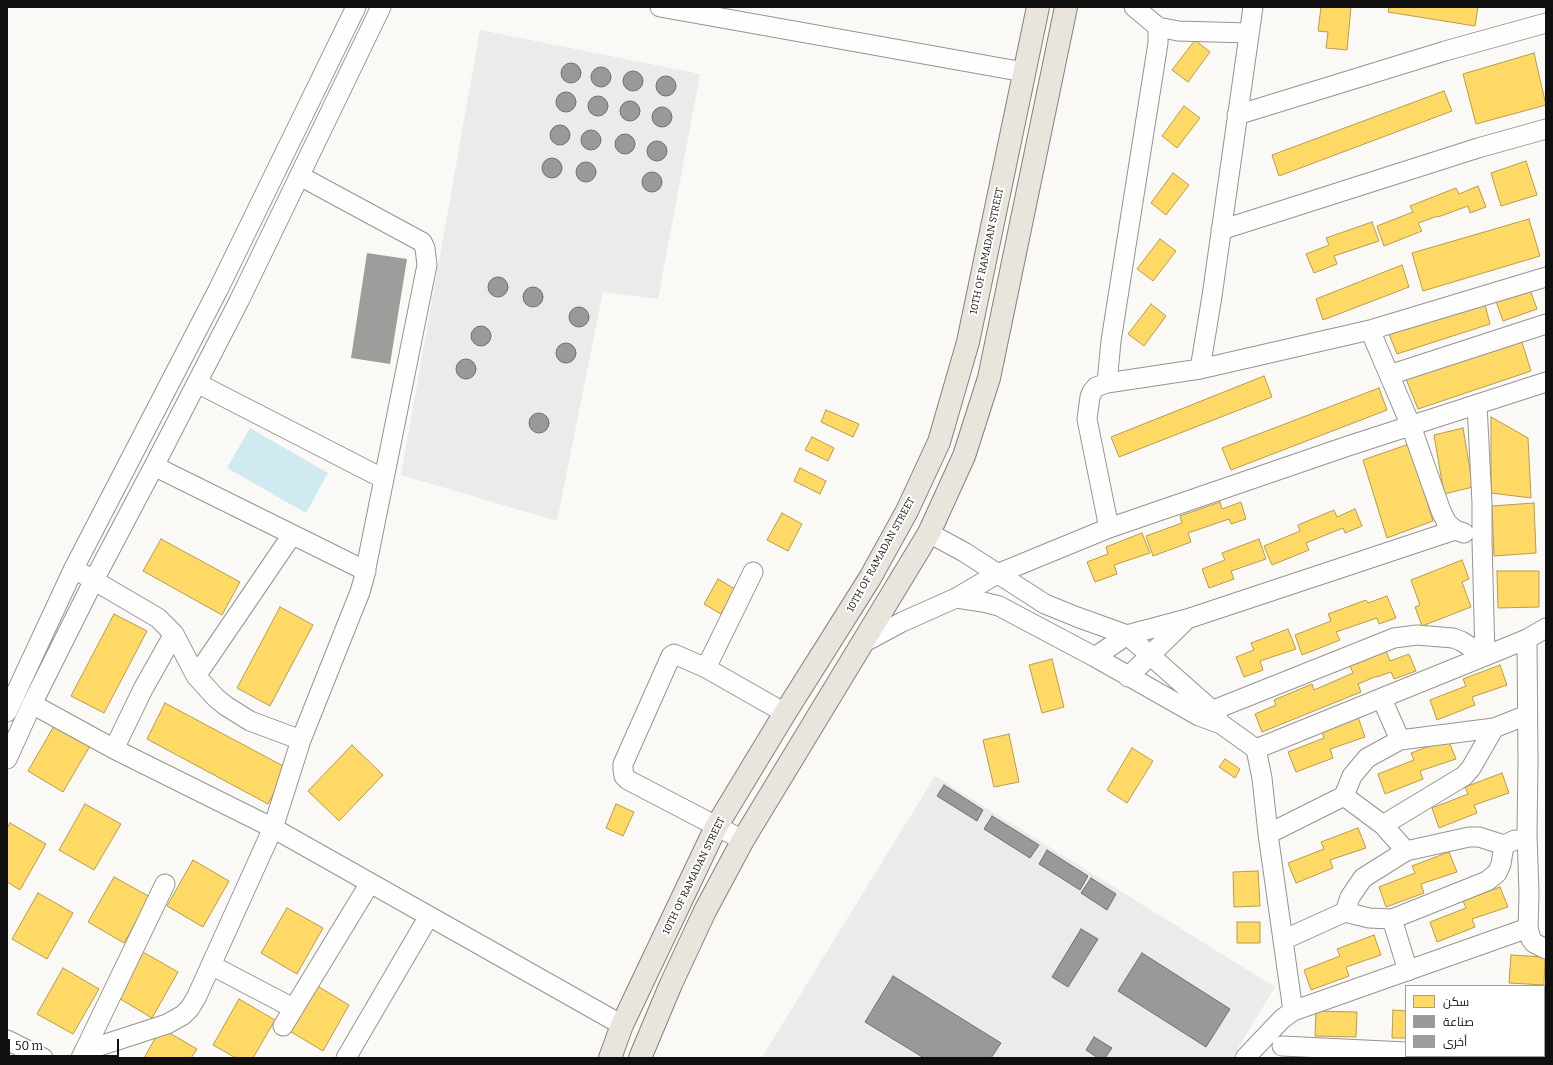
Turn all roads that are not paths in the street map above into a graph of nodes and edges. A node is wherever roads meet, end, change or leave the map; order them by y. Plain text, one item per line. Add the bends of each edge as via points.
1 (356, 7) edge
2 (381, 7) edge
3 (660, 7) edge
4 (1038, 7) edge
5 (1066, 7) edge
6 (1134, 7) edge
7 (1253, 7) edge
8 (1546, 23) edge
9 (1158, 27) junction
10 (1249, 33) junction
11 (1024, 72) junction
12 (1237, 115) junction
13 (1546, 129) edge
14 (300, 176) junction
15 (1221, 230) junction
16 (1546, 278) edge
17 (1546, 324) edge
18 (1370, 330) junction
19 (1200, 369) junction
20 (1389, 375) junction
21 (1546, 382) edge
22 (197, 383) junction
23 (1107, 383) junction
24 (1477, 404) junction
25 (1411, 426) junction
26 (154, 466) junction
27 (384, 479) junction
28 (1109, 528) junction
29 (1455, 530) junction
30 (929, 533) junction
31 (292, 535) junction
32 (1482, 540) junction
33 (74, 568) junction
34 (366, 572) junction
35 (753, 572) dead end
36 (997, 574) junction
37 (94, 580) junction
38 (956, 598) junction
39 (1187, 619) junction
40 (1546, 628) edge
41 (174, 634) junction
42 (1126, 635) junction
43 (1527, 639) junction
44 (863, 643) junction
45 (1150, 654) junction
46 (1485, 656) junction
47 (1095, 657) junction
48 (706, 668) junction
49 (196, 676) junction
50 (1128, 676) junction
51 (1382, 699) junction
52 (32, 704) junction
53 (7, 712) edge
54 (785, 713) junction
55 (1527, 715) junction
56 (1211, 717) junction
57 (1494, 728) junction
58 (301, 740) junction
59 (1400, 740) junction
60 (114, 749) junction
61 (1256, 750) junction
62 (7, 759) edge
63 (1344, 796) junction
64 (1383, 825) junction
65 (716, 827) junction
66 (273, 828) junction
67 (1268, 834) junction
68 (1527, 834) junction
69 (744, 840) junction
70 (1504, 845) junction
71 (1406, 851) junction
72 (370, 883) junction
73 (165, 884) dead end
74 (1345, 912) junction
75 (429, 916) junction
76 (1392, 919) junction
77 (1528, 928) junction
78 (1283, 940) junction
79 (1546, 950) edge
80 (211, 965) junction
81 (1408, 971) junction
82 (293, 1008) junction
83 (1287, 1015) junction
84 (622, 1025) junction
85 (283, 1026) dead end
86 (7, 1040) edge
87 (1282, 1052) edge
88 (1405, 1052) edge
89 (83, 1055) edge
90 (1528, 1057) edge
91 (43, 1058) edge
92 (346, 1058) edge
93 (610, 1058) edge
94 (640, 1058) edge
95 (1245, 1058) edge
96 (1546, 1058) edge

1 - 33 street via 218,290
2 - 14 street
3 - 11 street
4 - 11 main road, 10TH OF RAMADAN STREET
5 - 30 main road via 989,378 964,456
6 - 9 street
7 - 10 street
8 - 12 street
9 - 10 street via 1178,31
9 - 23 street via 1158,43 1111,341
10 - 12 street
11 - 54 main road, 10TH OF RAMADAN STREET via 968,342 938,442 907,512 870,578
12 - 15 street
13 - 15 street via 1478,148
14 - 22 street
14 - 27 street via 414,236 425,248 428,265
15 - 19 street
16 - 18 street
17 - 20 street
18 - 19 street
18 - 20 street
19 - 23 street
20 - 25 street
21 - 24 street
22 - 26 street
22 - 27 street
23 - 28 street via 1096,387 1092,392 1087,419
24 - 25 street
24 - 32 street
25 - 28 street
25 - 29 street via 1441,511 1447,523
26 - 31 street
26 - 37 street
27 - 34 street
28 - 36 street
29 - 32 street
29 - 39 street
30 - 36 street
30 - 44 main road
31 - 34 street
31 - 49 street
32 - 46 street
33 - 37 street
33 - 53 street
34 - 58 street
35 - 48 street
36 - 38 street
36 - 42 street via 1046,604
37 - 41 street via 158,618
37 - 52 street
38 - 44 street
38 - 47 street via 999,606
39 - 42 street
39 - 45 street
40 - 43 street
41 - 49 street
41 - 60 street via 143,689
42 - 45 street
42 - 47 street
43 - 46 street
43 - 55 street
44 - 69 main road
45 - 50 street
45 - 56 street
46 - 51 street
46 - 56 street via 1453,638 1428,635 1394,638
47 - 50 street
48 - 54 street
48 - 65 street via 677,654 671,656 623,769 628,780
49 - 58 street via 216,698 235,713
50 - 56 street
51 - 59 street
51 - 61 street
52 - 60 street
52 - 62 street
54 - 65 main road, 10TH OF RAMADAN STREET
55 - 57 street
55 - 68 street
56 - 61 street
57 - 59 street
57 - 64 street via 1464,776
58 - 66 street
59 - 63 street via 1367,758 1352,776
60 - 66 street
61 - 67 street
63 - 64 street
63 - 67 street
64 - 71 street
65 - 69 street
65 - 84 main road, 10TH OF RAMADAN STREET
66 - 72 street
66 - 80 street
67 - 78 street
68 - 70 street
68 - 77 street
69 - 94 main road via 702,918
70 - 71 street via 1479,837 1469,837
70 - 76 street via 1497,873 1487,880
71 - 74 street via 1363,878 1350,897
72 - 75 street
72 - 82 street
73 - 89 street
74 - 76 street via 1368,918
74 - 78 street
75 - 84 street
75 - 92 street
76 - 81 street
77 - 79 street via 1534,943
77 - 81 street
78 - 83 street
80 - 82 street
80 - 89 street via 197,996 183,1015 167,1024
81 - 83 street
82 - 85 street
83 - 87 street
83 - 95 street
84 - 93 main road, 10TH OF RAMADAN STREET
86 - 91 street
87 - 88 street
90 - 96 street

